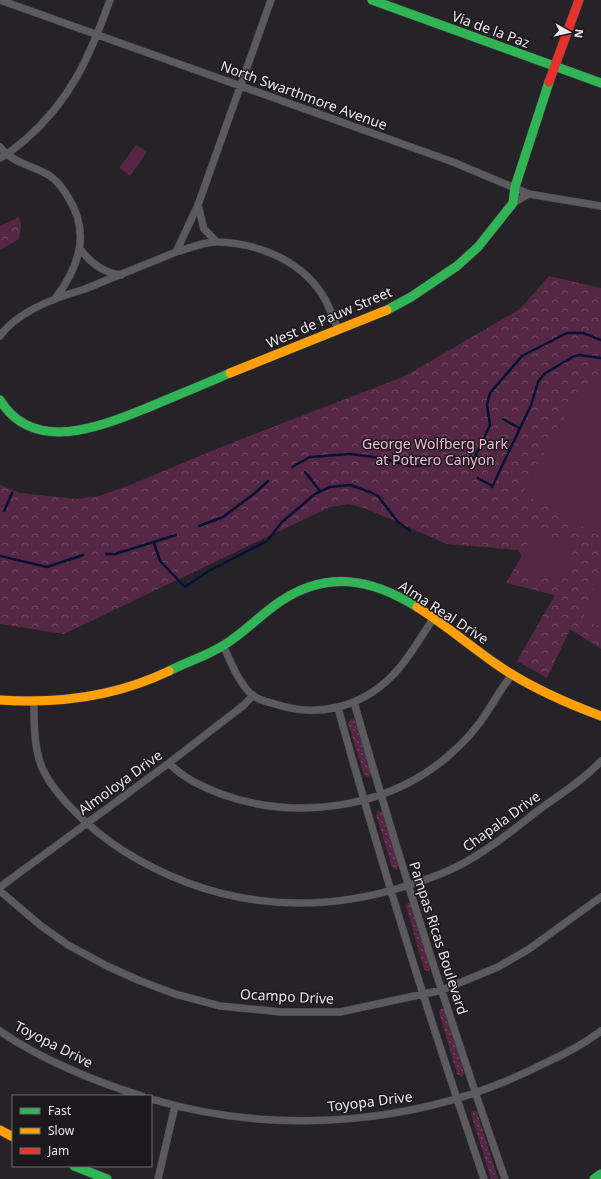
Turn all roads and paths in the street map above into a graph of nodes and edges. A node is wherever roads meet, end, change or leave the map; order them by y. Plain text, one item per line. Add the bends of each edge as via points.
1 (0, 0) edge
2 (110, 0) edge
3 (271, 0) edge
4 (372, 0) edge
5 (579, 0) edge
6 (97, 36) junction
7 (554, 66) junction
8 (601, 83) edge
9 (240, 86) junction
10 (0, 147) edge
11 (3, 156) edge
12 (515, 187) junction
13 (529, 194) junction
14 (513, 204) junction
15 (198, 205) junction
16 (601, 206) edge
17 (216, 241) junction
18 (82, 251) junction
19 (176, 252) junction
20 (121, 275) junction
21 (55, 300) junction
22 (338, 329) junction
23 (0, 336) edge
24 (0, 400) edge
25 (433, 619) junction
26 (223, 645) junction
27 (513, 674) junction
28 (253, 696) junction
29 (0, 700) edge
30 (34, 702) junction
31 (354, 702) junction
32 (338, 708) junction
33 (601, 716) edge
34 (601, 761) edge
35 (169, 763) junction
36 (381, 795) junction
37 (363, 800) junction
38 (86, 823) junction
39 (408, 886) junction
40 (0, 887) edge
41 (392, 890) junction
42 (0, 891) edge
43 (601, 897) edge
44 (442, 990) junction
45 (424, 994) junction
46 (0, 1031) edge
47 (601, 1031) edge
48 (475, 1093) junction
49 (139, 1095) edge
50 (457, 1098) junction
51 (152, 1099) edge
52 (175, 1106) junction
53 (0, 1130) edge
54 (12, 1136) edge
55 (77, 1167) edge
56 (601, 1174) edge
57 (107, 1179) edge
58 (158, 1179) edge
59 (484, 1179) edge
60 (505, 1179) edge
61 (594, 1179) edge

1 - 6 street, North Swarthmore Avenue
2 - 6 street
3 - 9 street
4 - 7 street, Via de la Paz
5 - 7 street
6 - 9 street, North Swarthmore Avenue
6 - 11 street via 80,74 58,106 36,130
7 - 8 street, Via de la Paz
7 - 12 street
9 - 12 street, North Swarthmore Avenue via 453,162
9 - 15 street
10 - 11 street
11 - 18 street via 51,177 64,191 79,220
12 - 13 street, North Swarthmore Avenue
12 - 14 street
13 - 14 street
13 - 16 street, North Swarthmore Avenue
14 - 22 street, West de Pauw Street via 478,247 442,276 385,311
15 - 17 street via 204,229
15 - 19 street
17 - 19 street
17 - 22 street via 249,246 287,260 310,279 326,300
18 - 20 street via 86,258 100,268
18 - 21 street via 69,280
19 - 20 street
20 - 21 street
21 - 23 street via 14,320
22 - 24 street, West de Pauw Street via 92,428 38,431 12,415
25 - 26 street, Alma Real Drive via 398,596 374,586 349,581 322,583 280,600
25 - 27 street, Alma Real Drive
25 - 31 street via 404,664 392,677
26 - 28 street via 240,679
26 - 30 street, Alma Real Drive via 142,683 109,693
27 - 33 street, Alma Real Drive via 536,689
27 - 36 street via 503,685 478,725 447,758 423,775
28 - 32 street via 306,711
28 - 35 street, Almoloya Drive
29 - 30 street, Alma Real Drive
30 - 38 street, Chapala Drive via 39,760 61,797
31 - 32 street
31 - 36 street, Pampas Ricas Boulevard
32 - 37 street
34 - 39 street, Chapala Drive via 496,843 468,860
35 - 37 street via 186,778 211,790 272,807 321,808
35 - 38 street, Almoloya Drive
36 - 37 street
36 - 39 street, Pampas Ricas Boulevard
37 - 41 street
38 - 40 street, Almoloya Drive
38 - 41 street, Chapala Drive via 107,841 165,874 206,890 232,896 274,903 325,903 351,900
39 - 41 street, Chapala Drive
39 - 44 street, Pampas Ricas Boulevard
41 - 45 street
42 - 45 street, Ocampo Drive via 68,945 107,966 175,994 220,1006 281,1012 340,1012
43 - 44 street, Ocampo Drive via 529,949 498,967
44 - 45 street, Ocampo Drive
44 - 48 street, Pampas Ricas Boulevard
45 - 50 street
46 - 49 street, Toyopa Drive via 38,1053 83,1074
47 - 48 street, Toyopa Drive via 557,1058
48 - 50 street, Toyopa Drive
48 - 60 street, Pampas Ricas Boulevard
50 - 52 street, Toyopa Drive via 402,1112 309,1121 256,1118
50 - 59 street
51 - 52 street, Toyopa Drive
52 - 58 street
53 - 54 street
55 - 57 street
56 - 61 street

